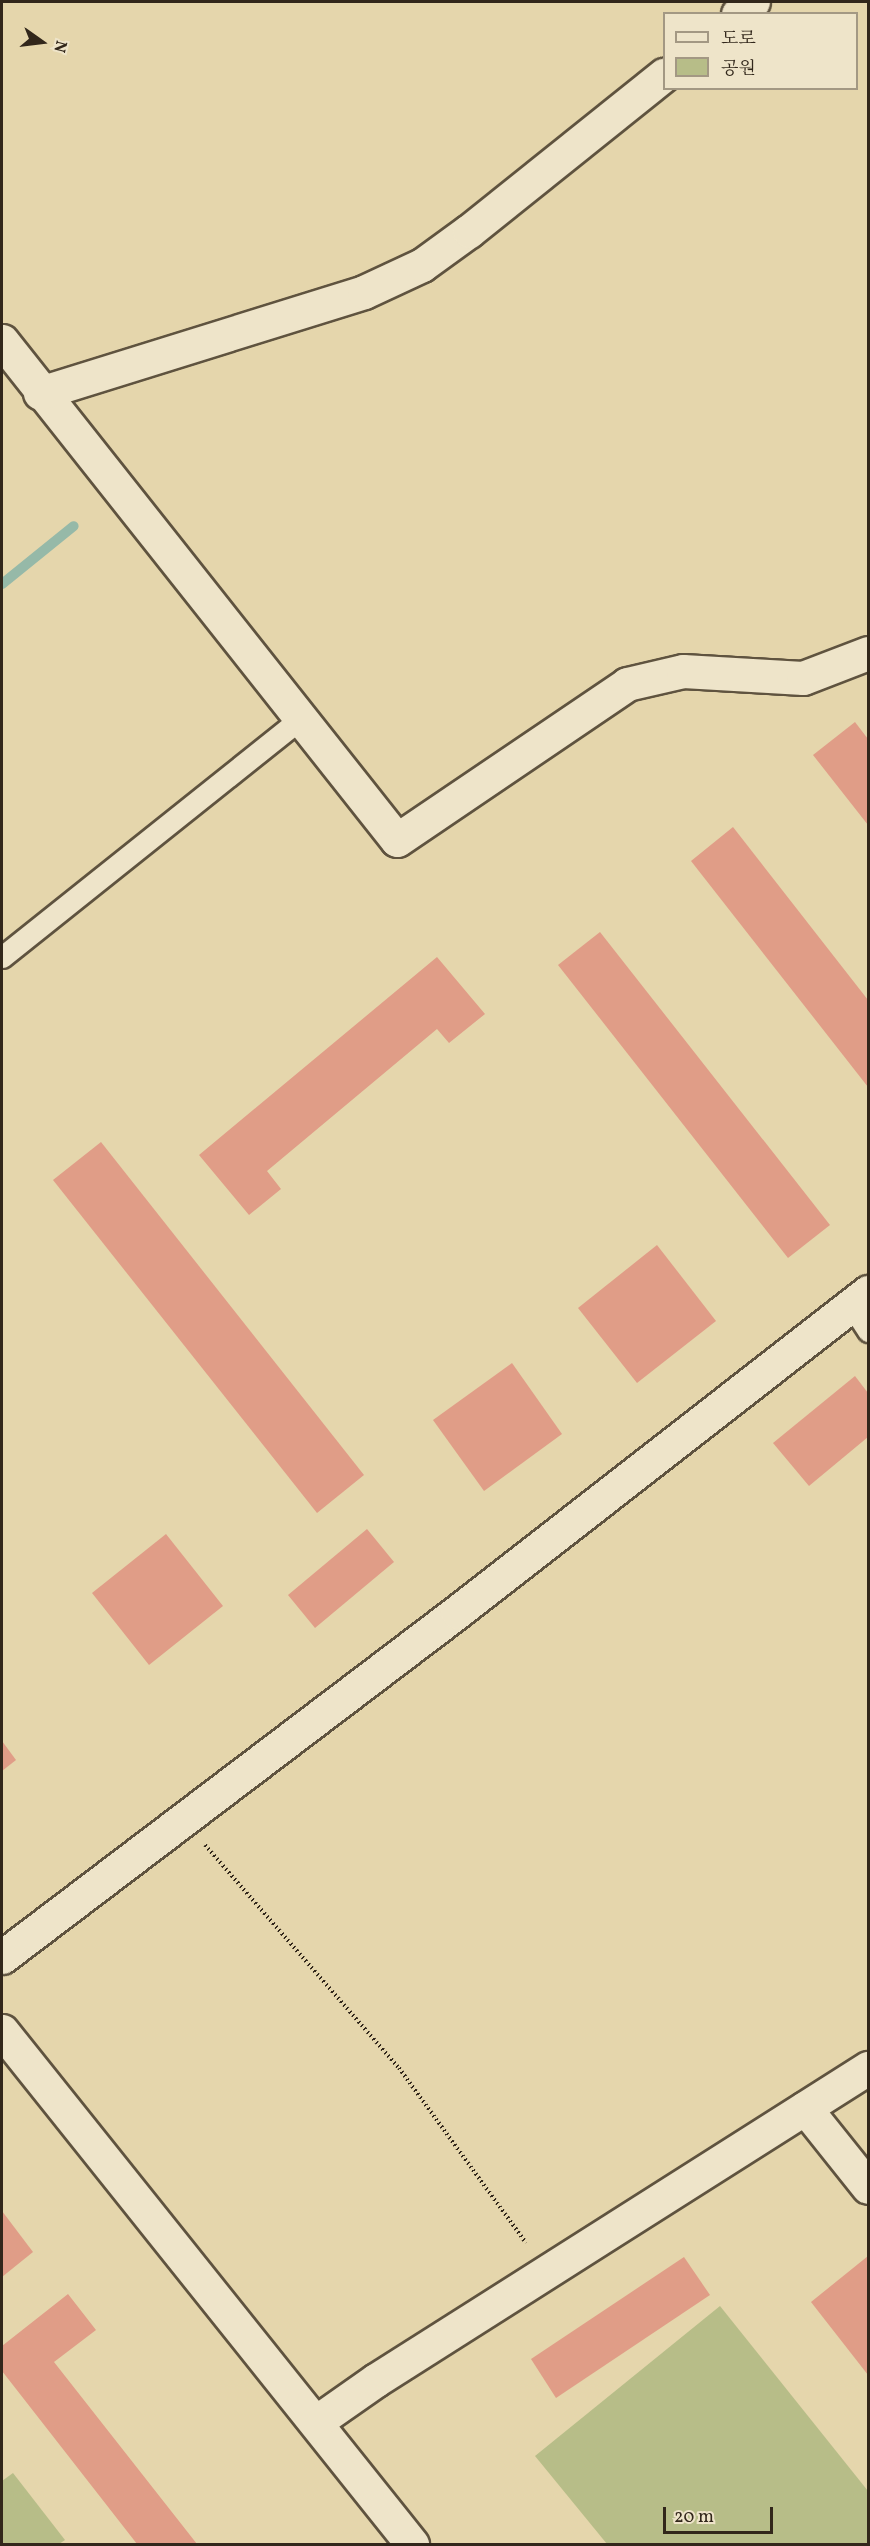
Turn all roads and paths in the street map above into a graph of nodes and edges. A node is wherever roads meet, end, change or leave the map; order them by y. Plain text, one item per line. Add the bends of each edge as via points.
1 (753, 2) edge
2 (740, 12) edge
3 (663, 76) edge
4 (2, 341) edge
5 (40, 393) junction
6 (868, 653) edge
7 (301, 718) junction
8 (2, 957) edge
9 (863, 1310) edge
10 (183, 1820) junction
11 (2, 1957) edge
12 (2, 2031) edge
13 (868, 2068) edge
14 (805, 2108) junction
15 (868, 2187) edge
16 (545, 2272) junction
17 (316, 2422) junction
18 (412, 2544) edge

1 - 2 street
3 - 5 street via 422,265 364,292
4 - 5 street
5 - 7 street
6 - 7 street via 803,678 683,671 627,684 397,840
7 - 8 lane
9 - 10 street
10 - 11 street
10 - 16 path via 399,2068
12 - 17 street
13 - 14 street
14 - 15 street
14 - 16 street
16 - 17 street
17 - 18 street

